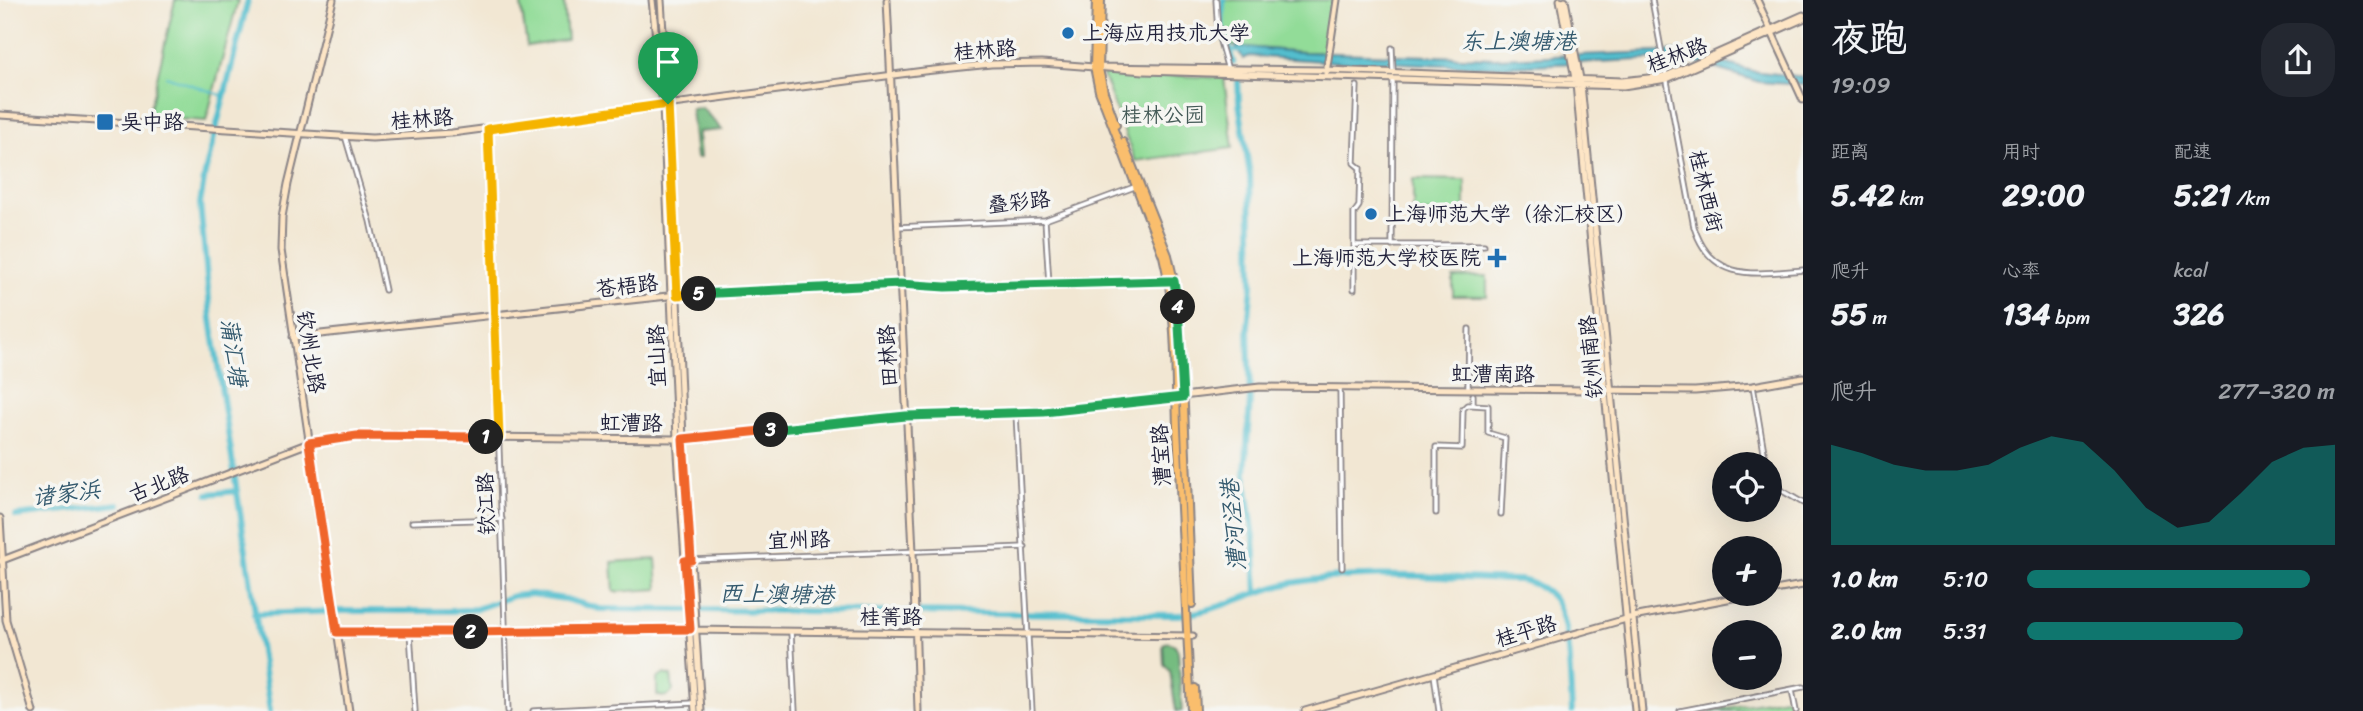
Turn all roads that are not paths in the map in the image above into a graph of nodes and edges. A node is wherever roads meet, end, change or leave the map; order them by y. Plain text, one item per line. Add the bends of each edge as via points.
1 (332, 0) edge
2 (652, 0) edge
3 (661, 0) edge
4 (887, 0) edge
5 (1099, 0) edge
6 (1216, 0) edge
7 (1337, 0) edge
8 (1563, 0) edge
9 (1652, 0) edge
10 (1757, 0) edge
11 (1803, 17) edge
12 (1771, 31) junction
13 (1392, 49) dead end
14 (1098, 67) junction
15 (1228, 70) junction
16 (1326, 73) junction
17 (890, 75) junction
18 (1393, 75) junction
19 (1667, 78) junction
20 (1578, 82) junction
21 (1357, 86) dead end
22 (1803, 100) edge
23 (666, 104) junction
24 (0, 115) edge
25 (488, 129) junction
26 (300, 134) junction
27 (345, 136) junction
28 (1138, 186) junction
29 (1045, 220) junction
30 (897, 226) junction
31 (1484, 245) dead end
32 (1354, 246) junction
33 (1392, 246) junction
34 (1803, 270) edge
35 (1172, 281) junction
36 (900, 284) junction
37 (1049, 286) junction
38 (1354, 289) dead end
39 (385, 290) dead end
40 (674, 295) junction
41 (496, 316) junction
42 (1469, 329) dead end
43 (293, 337) junction
44 (1803, 377) edge
45 (1753, 386) junction
46 (1340, 388) junction
47 (1607, 391) junction
48 (1470, 392) junction
49 (1179, 397) junction
50 (1473, 405) junction
51 (1016, 414) junction
52 (906, 416) junction
53 (499, 437) junction
54 (680, 439) junction
55 (309, 443) junction
56 (1764, 452) edge
57 (250, 466) joint
58 (1782, 490) edge
59 (1803, 503) edge
60 (1436, 513) dead end
61 (1501, 514) dead end
62 (0, 518) edge
63 (502, 519) junction
64 (412, 522) dead end
65 (1025, 547) junction
66 (913, 552) junction
67 (688, 560) junction
68 (1, 561) edge
69 (1342, 568) dead end
70 (1803, 585) edge
71 (1782, 589) edge
72 (1712, 602) edge
73 (1630, 618) junction
74 (693, 630) junction
75 (337, 632) junction
76 (410, 632) junction
77 (506, 632) junction
78 (791, 632) junction
79 (916, 633) junction
80 (1029, 634) junction
81 (1191, 636) junction
82 (1434, 674) junction
83 (1803, 687) edge
84 (1792, 690) junction
85 (694, 703) junction
86 (33, 711) edge
87 (349, 711) edge
88 (415, 711) edge
89 (509, 711) edge
90 (533, 711) edge
91 (695, 711) edge
92 (701, 711) edge
93 (795, 711) edge
94 (918, 711) edge
95 (1032, 711) edge
96 (1194, 711) edge
97 (1305, 711) edge
98 (1439, 711) edge
99 (1635, 711) edge
100 (1642, 711) edge
101 (1680, 711) edge
102 (1796, 711) edge

1 - 26 main road, 钦州北路
2 - 23 main road, 宜山路
3 - 23 main road, 宜山路
4 - 17 main road, 田林路
5 - 14 main road, 漕宝路
6 - 15 street via 1218,34
7 - 16 main road
8 - 20 main road, 钦州南路
9 - 19 street, 桂林西街
10 - 12 main road
11 - 12 main road, 桂林路
12 - 19 main road, 桂林路
12 - 22 main road
13 - 18 street
14 - 15 main road, 桂林路
14 - 17 main road, 桂林路 via 991,64
14 - 28 main road, 漕宝路 via 1098,91
15 - 16 main road, 桂林路
16 - 18 main road, 桂林路
17 - 23 main road, 桂林路
17 - 30 main road, 田林路
18 - 20 main road, 桂林路
18 - 33 street
19 - 20 main road, 桂林路 via 1623,86
19 - 34 street, 桂林西街 via 1694,226 1705,250 1716,262 1741,273
20 - 47 main road, 钦州南路
21 - 32 street via 1354,163 1360,168
23 - 25 main road, 桂林路
23 - 40 main road, 宜山路
24 - 26 main road, 桂林路
25 - 27 main road, 桂林路
25 - 41 street, 钦江路
26 - 27 main road, 桂林路
26 - 43 main road, 钦州北路 via 281,233
27 - 39 street
28 - 29 street, 叠彩路
28 - 35 main road, 漕宝路
29 - 30 street, 叠彩路
29 - 37 street
30 - 36 main road, 田林路
31 - 33 street
32 - 33 street
32 - 38 street
35 - 37 main road, 苍梧路
35 - 49 main road, 漕宝路
36 - 37 main road, 苍梧路
36 - 40 main road, 苍梧路
36 - 52 main road, 田林路
40 - 41 main road, 苍梧路
40 - 54 main road, 宜山路
41 - 43 main road, 苍梧路
41 - 53 street, 钦江路
42 - 48 street
43 - 55 main road, 钦州北路
44 - 45 main road, 虹漕南路
45 - 47 main road, 虹漕南路
45 - 56 street
46 - 48 main road, 虹漕南路
46 - 49 main road, 虹漕南路 via 1259,387
46 - 69 street
47 - 48 main road, 虹漕南路
47 - 73 main road, 钦州南路
48 - 50 street
49 - 51 main road, 虹漕路
49 - 81 main road, 漕宝路
50 - 60 street via 1463,409 1462,448 1436,447
50 - 61 street via 1488,406 1488,433 1505,438
51 - 52 main road, 虹漕路
51 - 65 street
52 - 54 main road, 虹漕路
52 - 66 main road, 田林路
53 - 54 main road, 虹漕路
53 - 55 main road, 虹漕路 via 357,436
53 - 63 street, 钦江路
54 - 67 main road, 宜山路
55 - 57 main road, 虹漕路
55 - 75 main road, 钦州北路
57 - 68 main road, 古北路
58 - 59 street
62 - 68 main road
63 - 64 street
63 - 77 street, 钦江路
65 - 66 street, 宜州路
65 - 80 street
66 - 67 street, 宜州路
66 - 79 main road, 田林路
67 - 74 main road, 宜山路
68 - 86 main road via 6,620
70 - 71 main road
72 - 73 main road, 桂平路
73 - 82 main road, 桂平路
73 - 99 main road, 钦州南路
73 - 100 main road, 钦州南路
74 - 77 main road, 桂箐路
74 - 78 main road, 桂箐路
74 - 85 main road, 宜山路
74 - 92 main road, 宜山路
75 - 76 main road, 桂箐路
75 - 87 main road, 钦州北路
76 - 77 main road, 桂箐路
76 - 88 street
77 - 89 street, 钦江路
78 - 79 main road, 桂箐路
78 - 93 street
79 - 80 main road, 桂箐路
79 - 94 main road, 田林路
80 - 81 main road, 桂箐路
80 - 95 street
81 - 96 main road, 漕宝路
82 - 97 main road, 桂平路
82 - 98 street
83 - 84 street
84 - 101 street
84 - 102 street
85 - 90 street
85 - 91 main road, 宜山路

